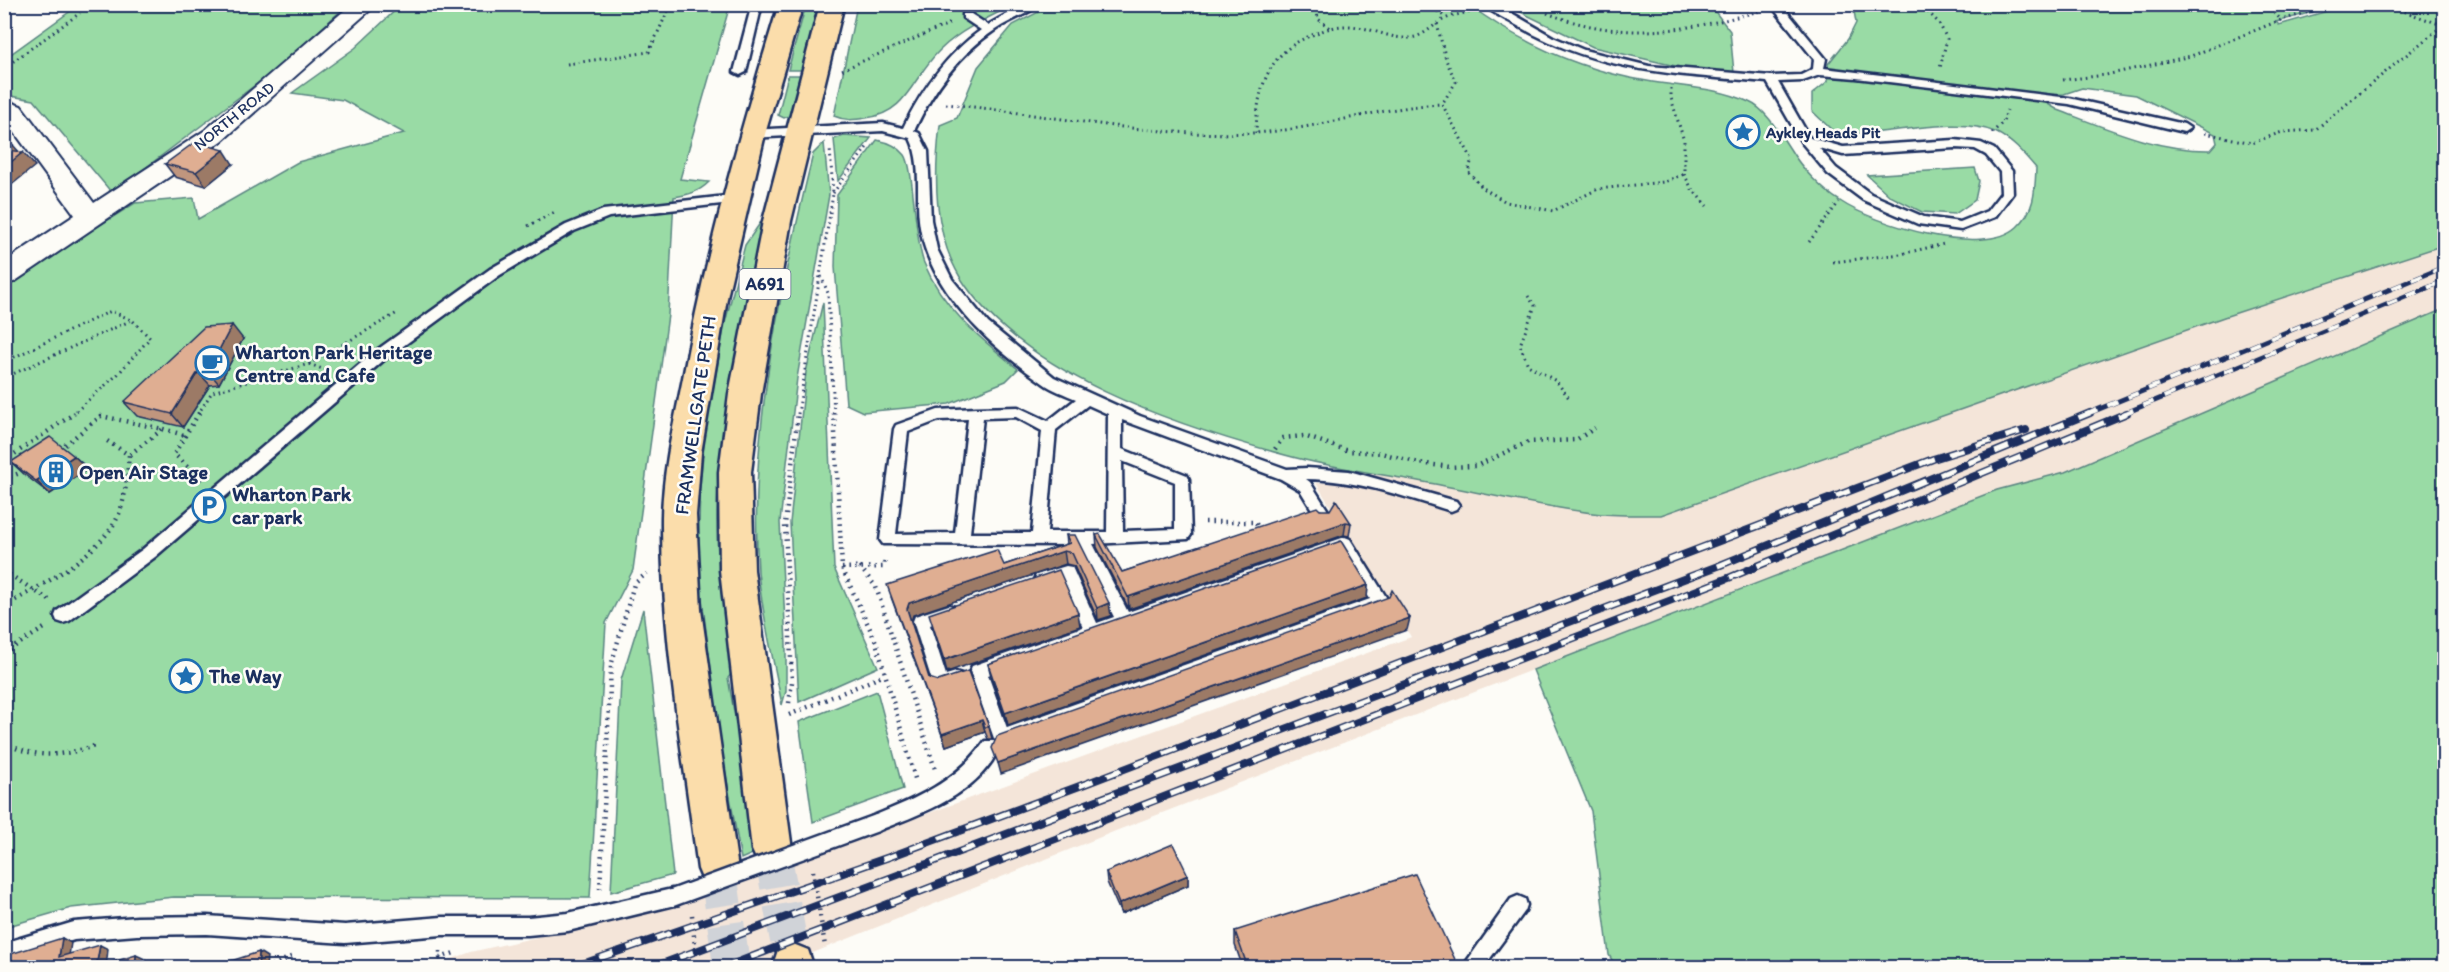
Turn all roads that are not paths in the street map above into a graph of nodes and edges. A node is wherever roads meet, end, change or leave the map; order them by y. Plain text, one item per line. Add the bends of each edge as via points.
1 (366, 4) edge
2 (757, 4) edge
3 (791, 4) edge
4 (832, 4) edge
5 (1035, 4) edge
6 (1487, 4) edge
7 (1776, 5) edge
8 (967, 16) road end
9 (988, 28) junction
10 (1818, 71) junction
11 (740, 72) dead end
12 (1771, 79) junction
13 (8, 119) edge
14 (2184, 128) road end
15 (801, 132) junction
16 (907, 132) junction
17 (752, 134) junction
18 (1806, 140) junction
19 (735, 199) junction
20 (90, 218) junction
21 (4, 275) edge
22 (1087, 398) junction
23 (1115, 410) junction
24 (976, 413) junction
25 (1049, 428) junction
26 (1114, 452) junction
27 (1286, 475) junction
28 (1451, 505) dead end
29 (1324, 517) edge
30 (1083, 538) junction
31 (1115, 538) junction
32 (1040, 539) junction
33 (962, 540) junction
34 (1021, 587) edge
35 (965, 606) edge
36 (63, 616) road end
37 (1124, 620) junction
38 (1093, 631) junction
39 (978, 670) junction
40 (991, 747) edge
41 (772, 850) tunnel mouth
42 (718, 869) tunnel mouth
43 (1518, 905) dead end
44 (4, 953) edge
45 (1471, 968) edge

1 - 20 street, NORTH ROAD via 213,136
2 - 11 lane
3 - 17 highway, FRAMWELLGATE PETH / A691
4 - 15 highway, A691
5 - 9 lane
6 - 12 lane via 1549,39 1627,65 1671,73
7 - 10 lane via 1820,59
8 - 9 lane
9 - 16 lane via 947,64 921,102
10 - 12 lane via 1803,78
10 - 14 lane via 2031,95
12 - 18 lane
13 - 20 street
15 - 16 lane via 883,127
15 - 17 lane
15 - 41 highway, A691 via 777,222 745,394 735,472 737,570
16 - 22 lane via 915,136 922,151 925,220 931,249 946,281 983,326 1049,381
17 - 19 highway, FRAMWELLGATE PETH / A691
18 - 18 lane via 1843,151 1977,146 1990,152 2006,171 2007,193 1990,214 1961,226 1922,221 1854,190
19 - 36 lane via 607,213 586,220 495,272 379,356 149,553
19 - 42 highway, FRAMWELLGATE PETH / A691 via 709,316 685,453 679,515 683,610
20 - 21 street, NORTH ROAD
22 - 23 lane
22 - 25 lane
23 - 26 lane
23 - 27 lane
24 - 25 lane via 1018,412
24 - 33 lane
24 - 33 lane via 938,415 901,429 888,540
25 - 32 lane
26 - 31 lane
26 - 31 lane via 1182,479 1183,523 1183,536
27 - 28 lane via 1345,475
27 - 29 lane via 1305,486
30 - 31 lane
30 - 32 lane
30 - 37 lane
32 - 33 lane
34 - 38 lane via 1066,572
35 - 39 lane via 921,621 941,684
37 - 38 lane
37 - 39 lane via 1345,543 1380,602 1002,738
38 - 39 lane
40 - 44 lane, bridge via 966,779 923,805 672,898 568,922 345,934 207,925 137,926 74,931
43 - 45 lane

